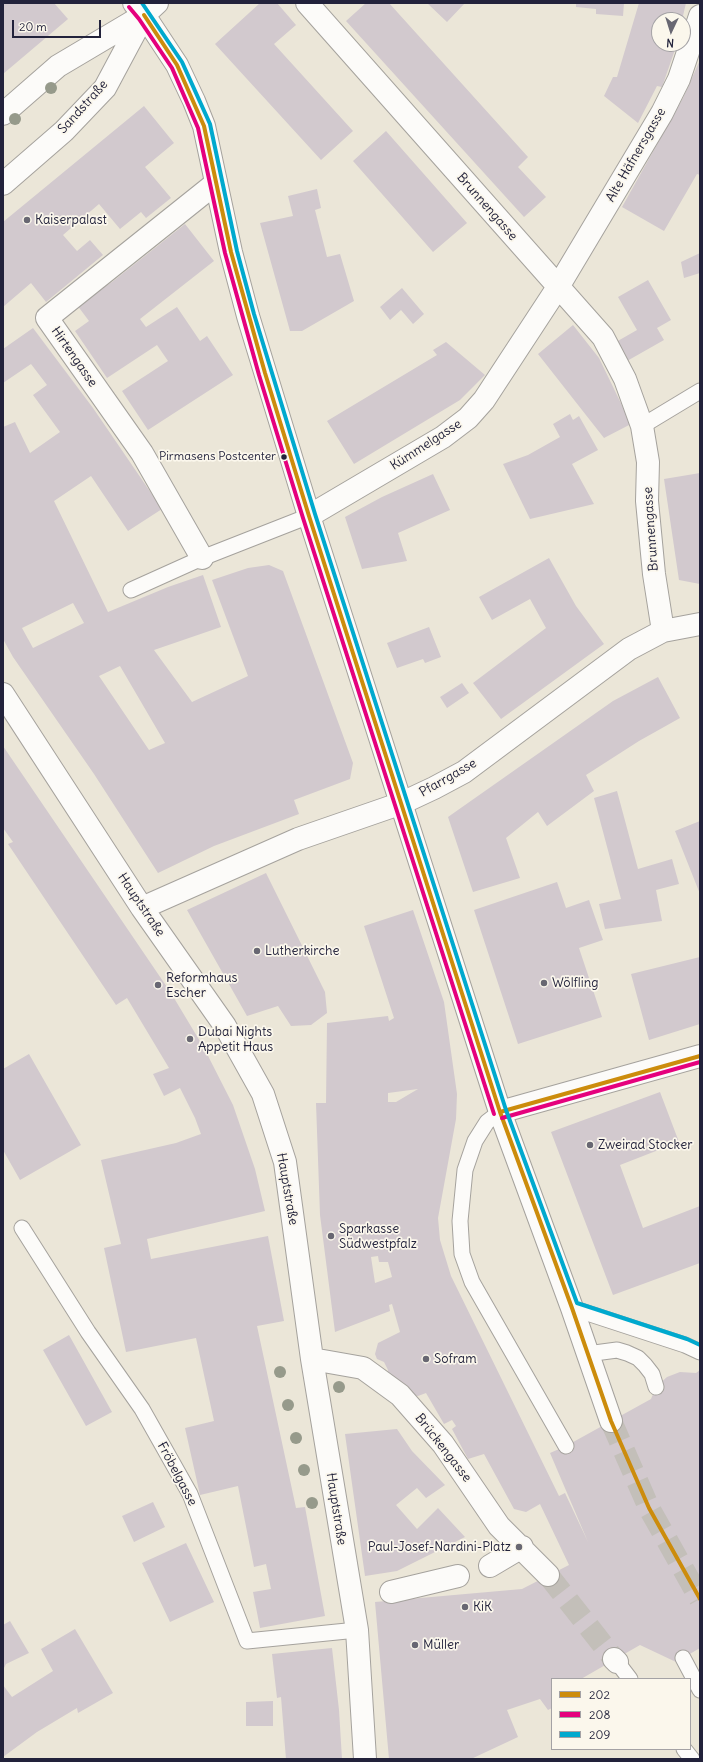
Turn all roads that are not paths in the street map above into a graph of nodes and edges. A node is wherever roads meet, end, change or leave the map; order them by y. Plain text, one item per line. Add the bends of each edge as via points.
1 (307, 3) edge
2 (145, 7) edge
3 (700, 16) edge
4 (3, 114) edge
5 (216, 183) junction
6 (3, 184) edge
7 (558, 288) junction
8 (700, 392) edge
9 (642, 426) junction
10 (309, 516) junction
11 (202, 558) junction
12 (130, 590) dead end
13 (700, 624) edge
14 (663, 631) junction
15 (3, 694) edge
16 (402, 803) junction
17 (142, 908) junction
18 (700, 1056) edge
19 (500, 1112) junction
20 (22, 1228) dead end
21 (572, 1308) junction
22 (700, 1352) edge
23 (587, 1354) junction
24 (312, 1359) junction
25 (656, 1387) dead end
26 (610, 1421) tunnel mouth
27 (566, 1446) dead end
28 (522, 1547) junction
29 (490, 1566) dead end
30 (548, 1575) tunnel mouth
31 (458, 1576) dead end
32 (391, 1592) dead end
33 (357, 1630) junction
34 (683, 1658) dead end
35 (700, 1690) edge
36 (685, 1750) edge
37 (365, 1759) edge
38 (692, 1759) edge

1 - 7 street, Brunnengasse
2 - 4 street via 58,66
2 - 5 street via 194,101 204,126
2 - 6 street, Sandstraße via 105,88 64,131
3 - 7 street, Alte Häfnersgasse via 678,79 662,113
5 - 10 street via 248,316
5 - 11 street, Hirtengasse via 47,318 142,453
7 - 9 street, Brunnengasse via 603,337 625,379
7 - 10 street, Kümmelgasse via 484,400 468,418 443,437
8 - 9 lane
9 - 14 street, Brunnengasse via 648,462 647,502
10 - 11 lane
10 - 16 street
11 - 12 lane
13 - 14 street, Pfarrgasse
14 - 16 street, Pfarrgasse via 629,649 464,772
15 - 17 street, Hauptstraße
16 - 17 street, Pfarrgasse via 298,839
16 - 19 street
17 - 24 street, Hauptstraße via 225,1026 263,1094 285,1162
18 - 19 street
19 - 21 street
19 - 27 lane via 487,1122 475,1141 465,1170 460,1221 462,1254 472,1282
20 - 33 lane, Fröbelgasse via 88,1332 142,1409 190,1494 247,1641
21 - 22 lane
21 - 23 street
23 - 25 lane via 617,1350 638,1358 652,1374
23 - 26 street
24 - 28 street, Brückengasse via 363,1368 400,1395 443,1444 499,1526
24 - 33 street, Hauptstraße
28 - 29 street
28 - 30 street, Brückengasse
31 - 32 street
33 - 37 street, Hauptstraße
34 - 35 lane
36 - 38 lane

